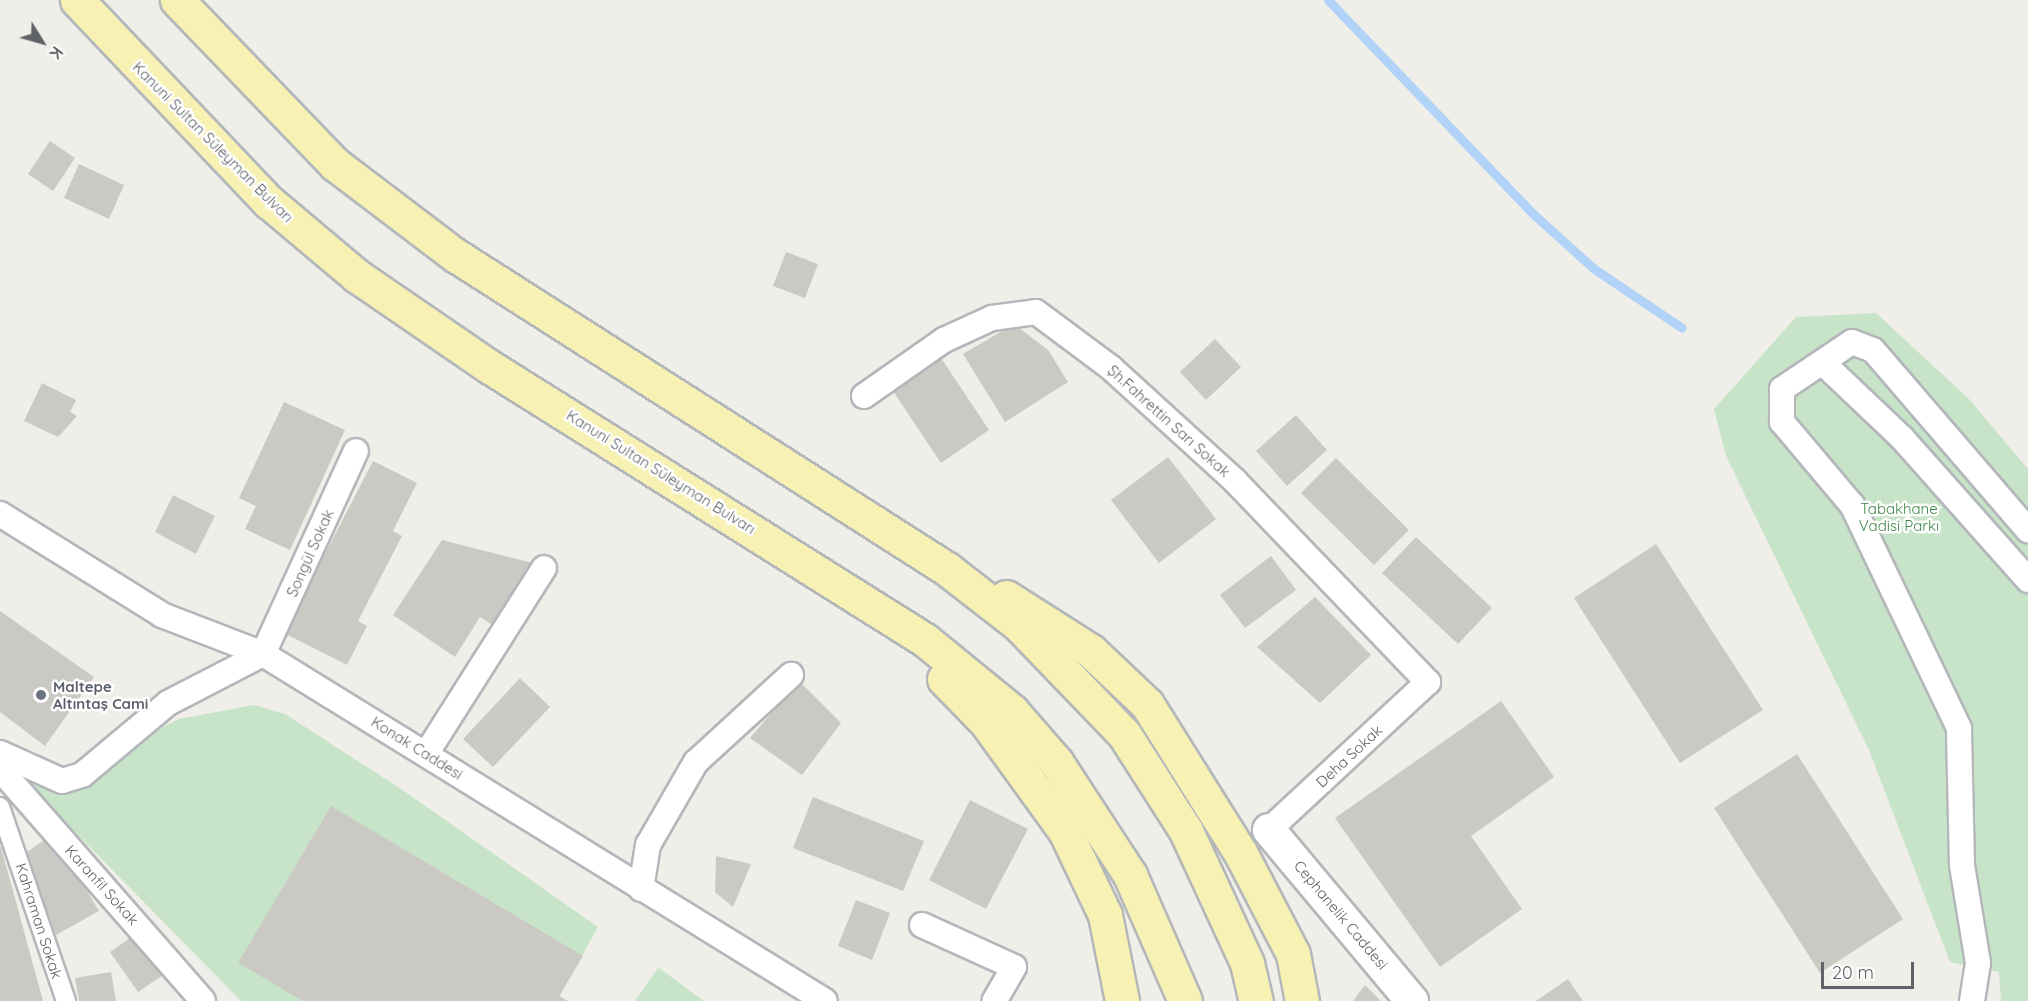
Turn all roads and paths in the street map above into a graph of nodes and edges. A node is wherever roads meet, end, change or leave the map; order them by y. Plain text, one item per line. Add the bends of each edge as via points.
1 (77, 0) edge
2 (177, 0) edge
3 (1823, 363) junction
4 (864, 396) dead end
5 (356, 451) dead end
6 (0, 514) edge
7 (2028, 530) edge
8 (544, 568) dead end
9 (947, 569) junction
10 (2028, 580) edge
11 (853, 594) junction
12 (263, 654) junction
13 (790, 675) dead end
14 (1428, 682) joint
15 (0, 753) edge
16 (426, 753) junction
17 (0, 769) edge
18 (0, 807) edge
19 (1269, 830) joint
20 (641, 889) junction
21 (922, 925) dead end
22 (1183, 996) edge
23 (66, 1001) edge
24 (203, 1001) edge
25 (825, 1001) edge
26 (994, 1001) edge
27 (1122, 1001) edge
28 (1256, 1001) edge
29 (1302, 1001) edge
30 (1412, 1001) edge
31 (1972, 1001) edge

1 - 11 main road, Kanuni Sultan Süleyman Bulvarı via 269,202 357,276 490,367
2 - 9 main road via 334,164 455,255
3 - 7 street via 1852,342 1873,350
3 - 10 street via 1902,438
3 - 31 street via 1798,374 1782,389 1782,422 1852,505 1959,728 1962,866 1978,963
4 - 14 street, Şh.Fahrettin Sarı Sokak via 944,340 992,318 1036,312 1111,368 1235,482
5 - 12 street, Songül Sokak
6 - 12 street, Konak Caddesi via 162,615
8 - 16 street
9 - 28 main road via 1019,625 1124,734 1186,831 1247,963
9 - 29 main road via 1035,611 1091,651 1147,704 1245,862 1293,954
11 - 22 main road, Kanuni Sultan Süleyman Bulvarı via 925,640 1012,711 1057,763 1130,875
11 - 27 main road via 986,722 1065,831 1105,915
12 - 15 street via 168,703 82,775 62,781
12 - 16 street, Konak Caddesi
13 - 20 street via 696,762 648,845
14 - 19 street, Deha Sokak
16 - 20 street, Konak Caddesi
17 - 24 street, Karanfil Sokak
18 - 23 street, Kahraman Sokak
19 - 30 street, Cephanelik Caddesi
20 - 25 street, Konak Caddesi
21 - 26 street via 1014,968

